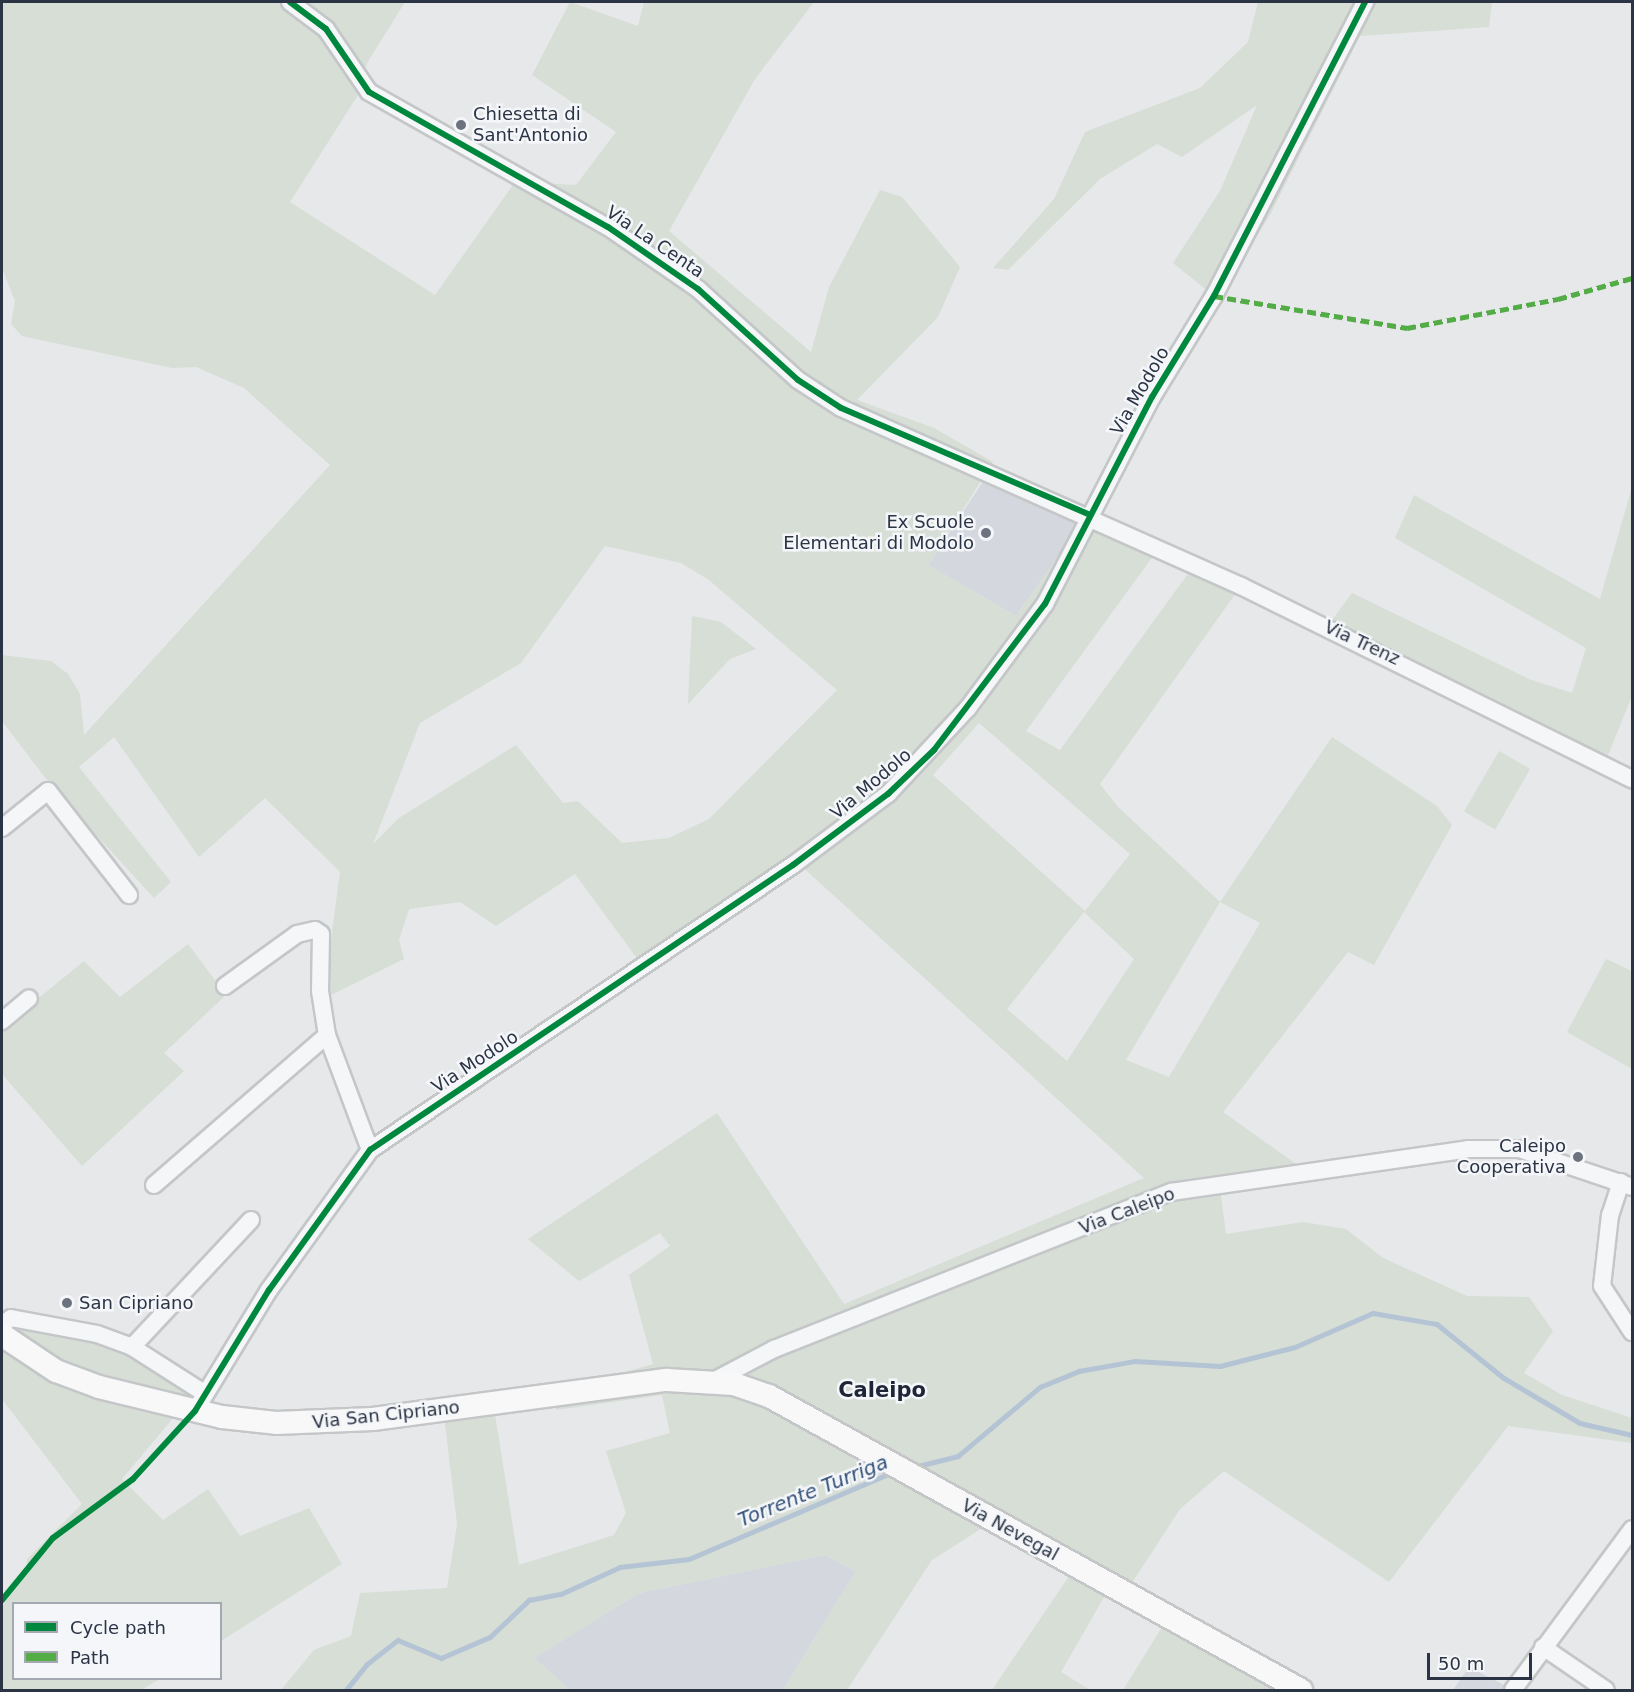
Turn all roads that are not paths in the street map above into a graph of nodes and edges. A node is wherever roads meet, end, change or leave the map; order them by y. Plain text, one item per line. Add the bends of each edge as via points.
1 (290, 2) edge
2 (1365, 2) edge
3 (1088, 514) junction
4 (1632, 779) edge
5 (2, 828) edge
6 (129, 895) dead end
7 (225, 986) dead end
8 (29, 998) dead end
9 (2, 1021) edge
10 (327, 1035) junction
11 (370, 1150) junction
12 (1627, 1184) edge
13 (154, 1185) dead end
14 (251, 1220) dead end
15 (2, 1325) edge
16 (1632, 1332) edge
17 (2, 1335) edge
18 (132, 1347) junction
19 (715, 1380) junction
20 (200, 1402) junction
21 (1632, 1529) edge
22 (1543, 1647) junction
23 (1301, 1690) edge
24 (1513, 1690) edge
25 (1606, 1690) edge

1 - 3 street, Via La Centa via 326,29 369,92 608,226 698,289 798,380 841,408
2 - 3 street, Via Modolo via 1214,297
3 - 4 street, Via Trenz via 1489,703
3 - 11 street, Via Modolo via 1045,604 1003,666 934,750 888,794 721,915
5 - 6 street via 48,791
7 - 10 street via 297,934 318,931
8 - 9 street
10 - 11 street
10 - 13 street
11 - 20 street, Via Modolo via 301,1242
12 - 16 street via 1610,1215 1602,1286
12 - 19 street, Via Caleipo via 1519,1149 1468,1149 1171,1192 774,1349
14 - 18 street
15 - 18 street, Via San Cipriano via 11,1318 97,1334
17 - 20 main road, Via San Cipriano via 76,1379
18 - 20 street, Via San Cipriano
19 - 20 main road, Via San Cipriano via 634,1383 326,1423 249,1421
19 - 23 main road, Via Nevegal via 769,1396
21 - 22 street
22 - 24 street
22 - 25 street

